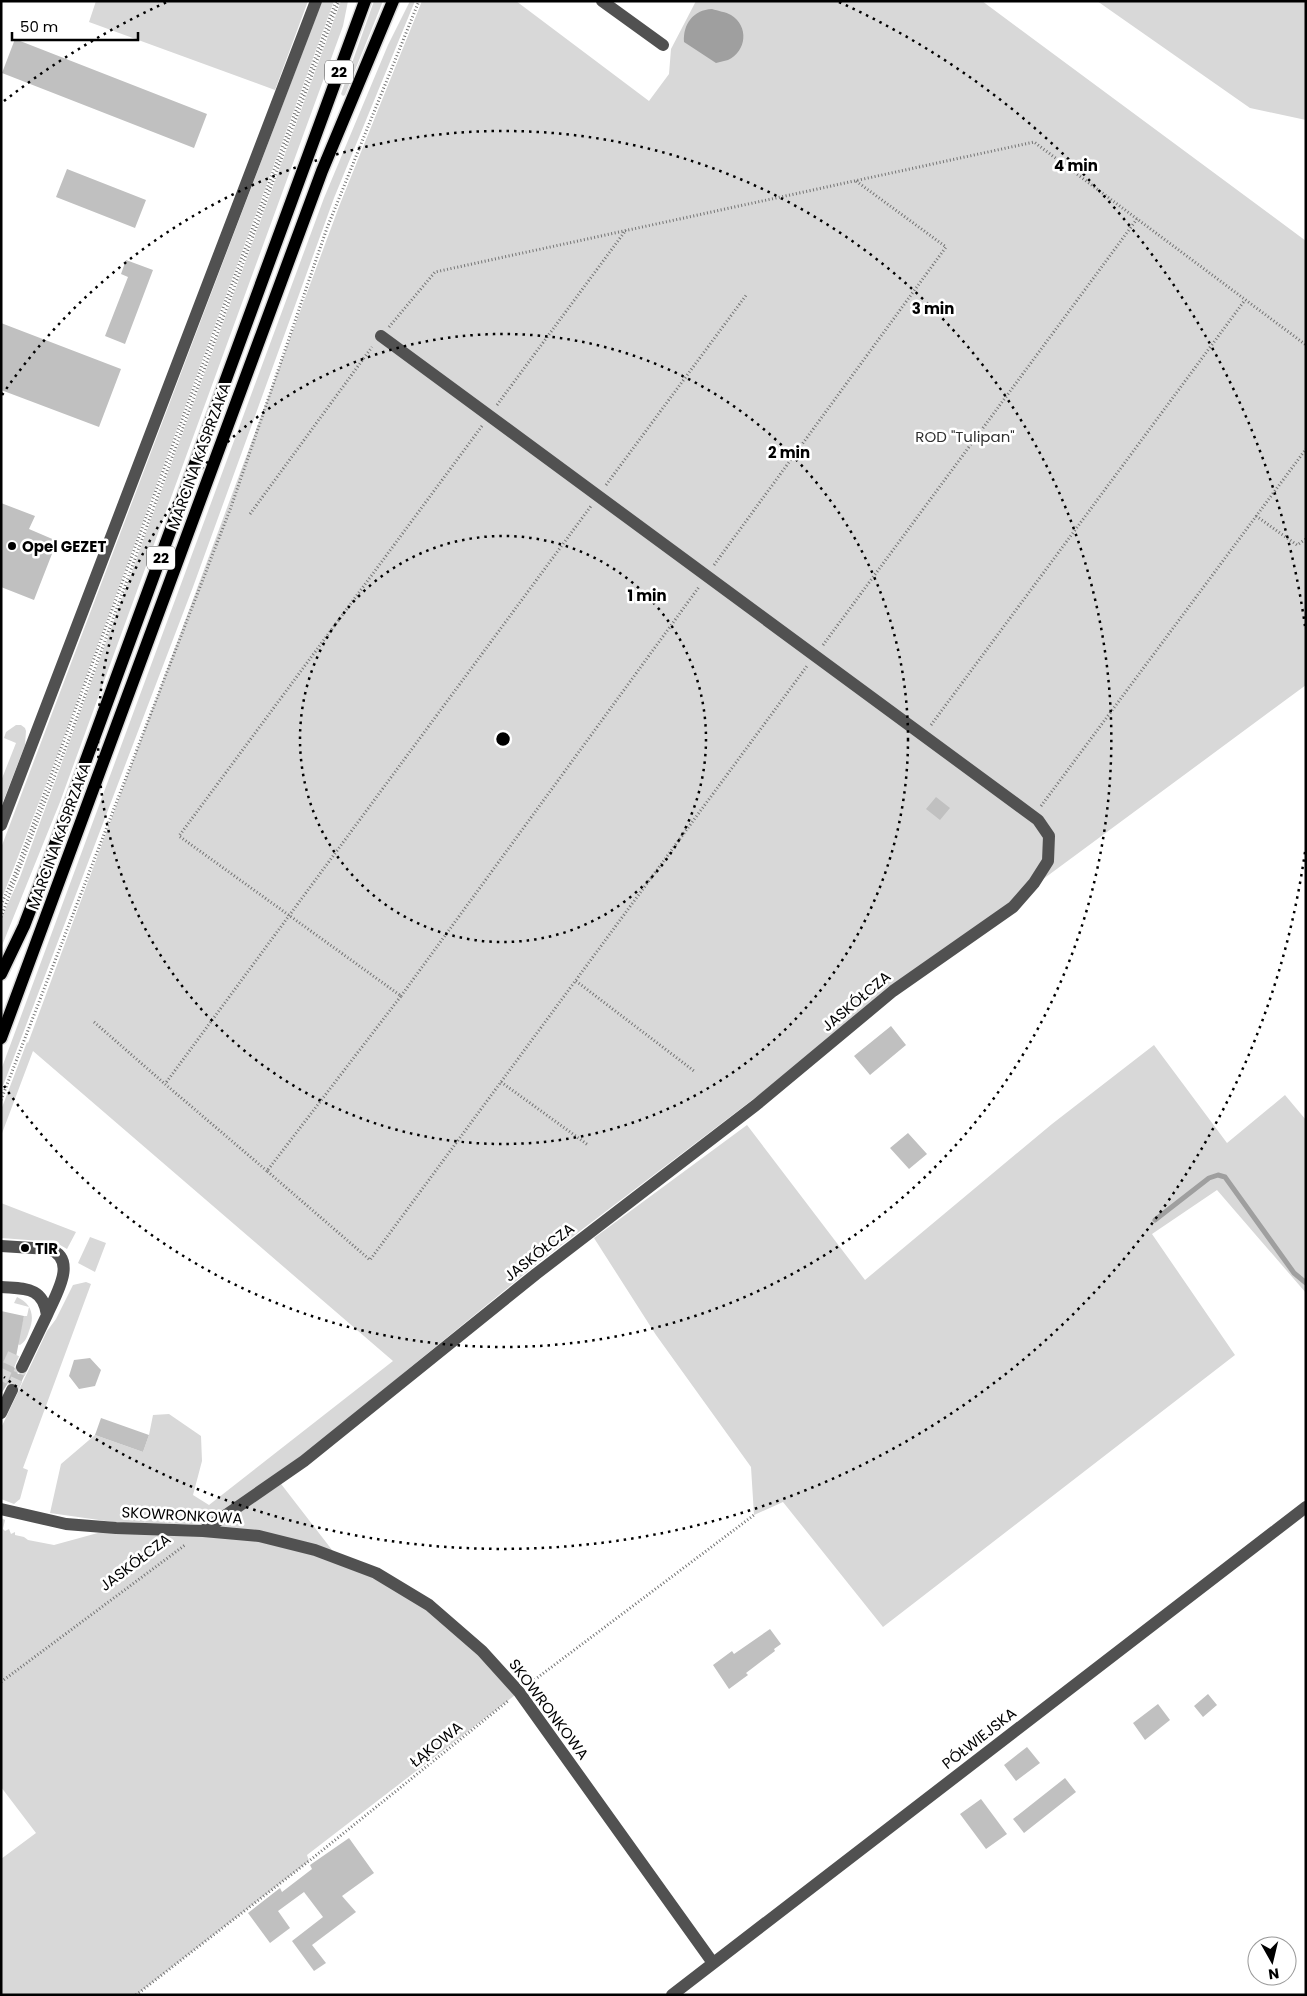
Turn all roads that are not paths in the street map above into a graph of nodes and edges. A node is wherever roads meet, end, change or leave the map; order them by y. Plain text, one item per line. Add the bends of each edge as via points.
1 (316, 1) edge
2 (365, 1) edge
3 (393, 1) edge
4 (602, 1) edge
5 (663, 45) dead end
6 (381, 336) road end
7 (1, 825) edge
8 (1, 974) edge
9 (1, 1038) edge
10 (1, 1246) edge
11 (1, 1287) edge
12 (47, 1315) junction
13 (31, 1349) junction
14 (16, 1351) dead end
15 (22, 1368) tunnel mouth
16 (12, 1390) tunnel mouth
17 (1, 1413) edge
18 (1306, 1507) edge
19 (1, 1509) edge
20 (203, 1531) junction
21 (713, 1963) junction
22 (672, 1995) edge

1 - 7 street
2 - 8 main road, MARCINA KASPRZAKA / 22 via 50,858 24,926
3 - 9 main road, MARCINA KASPRZAKA / 22 via 322,171
4 - 5 street
6 - 20 street, JASKÓŁCZA via 1035,818 1049,838 1048,861 1034,883 1012,906 893,991 756,1105 536,1274 304,1461
10 - 12 street via 49,1249 61,1256 65,1268
11 - 12 street via 36,1292 44,1302
12 - 13 street
13 - 14 street
13 - 15 street
16 - 17 street
18 - 21 street, PÓŁWIEJSKA
19 - 20 street, SKOWRONKOWA via 66,1524
20 - 21 street, SKOWRONKOWA via 259,1536 314,1550 376,1573 429,1604 482,1651 519,1692
21 - 22 street, PÓŁWIEJSKA

